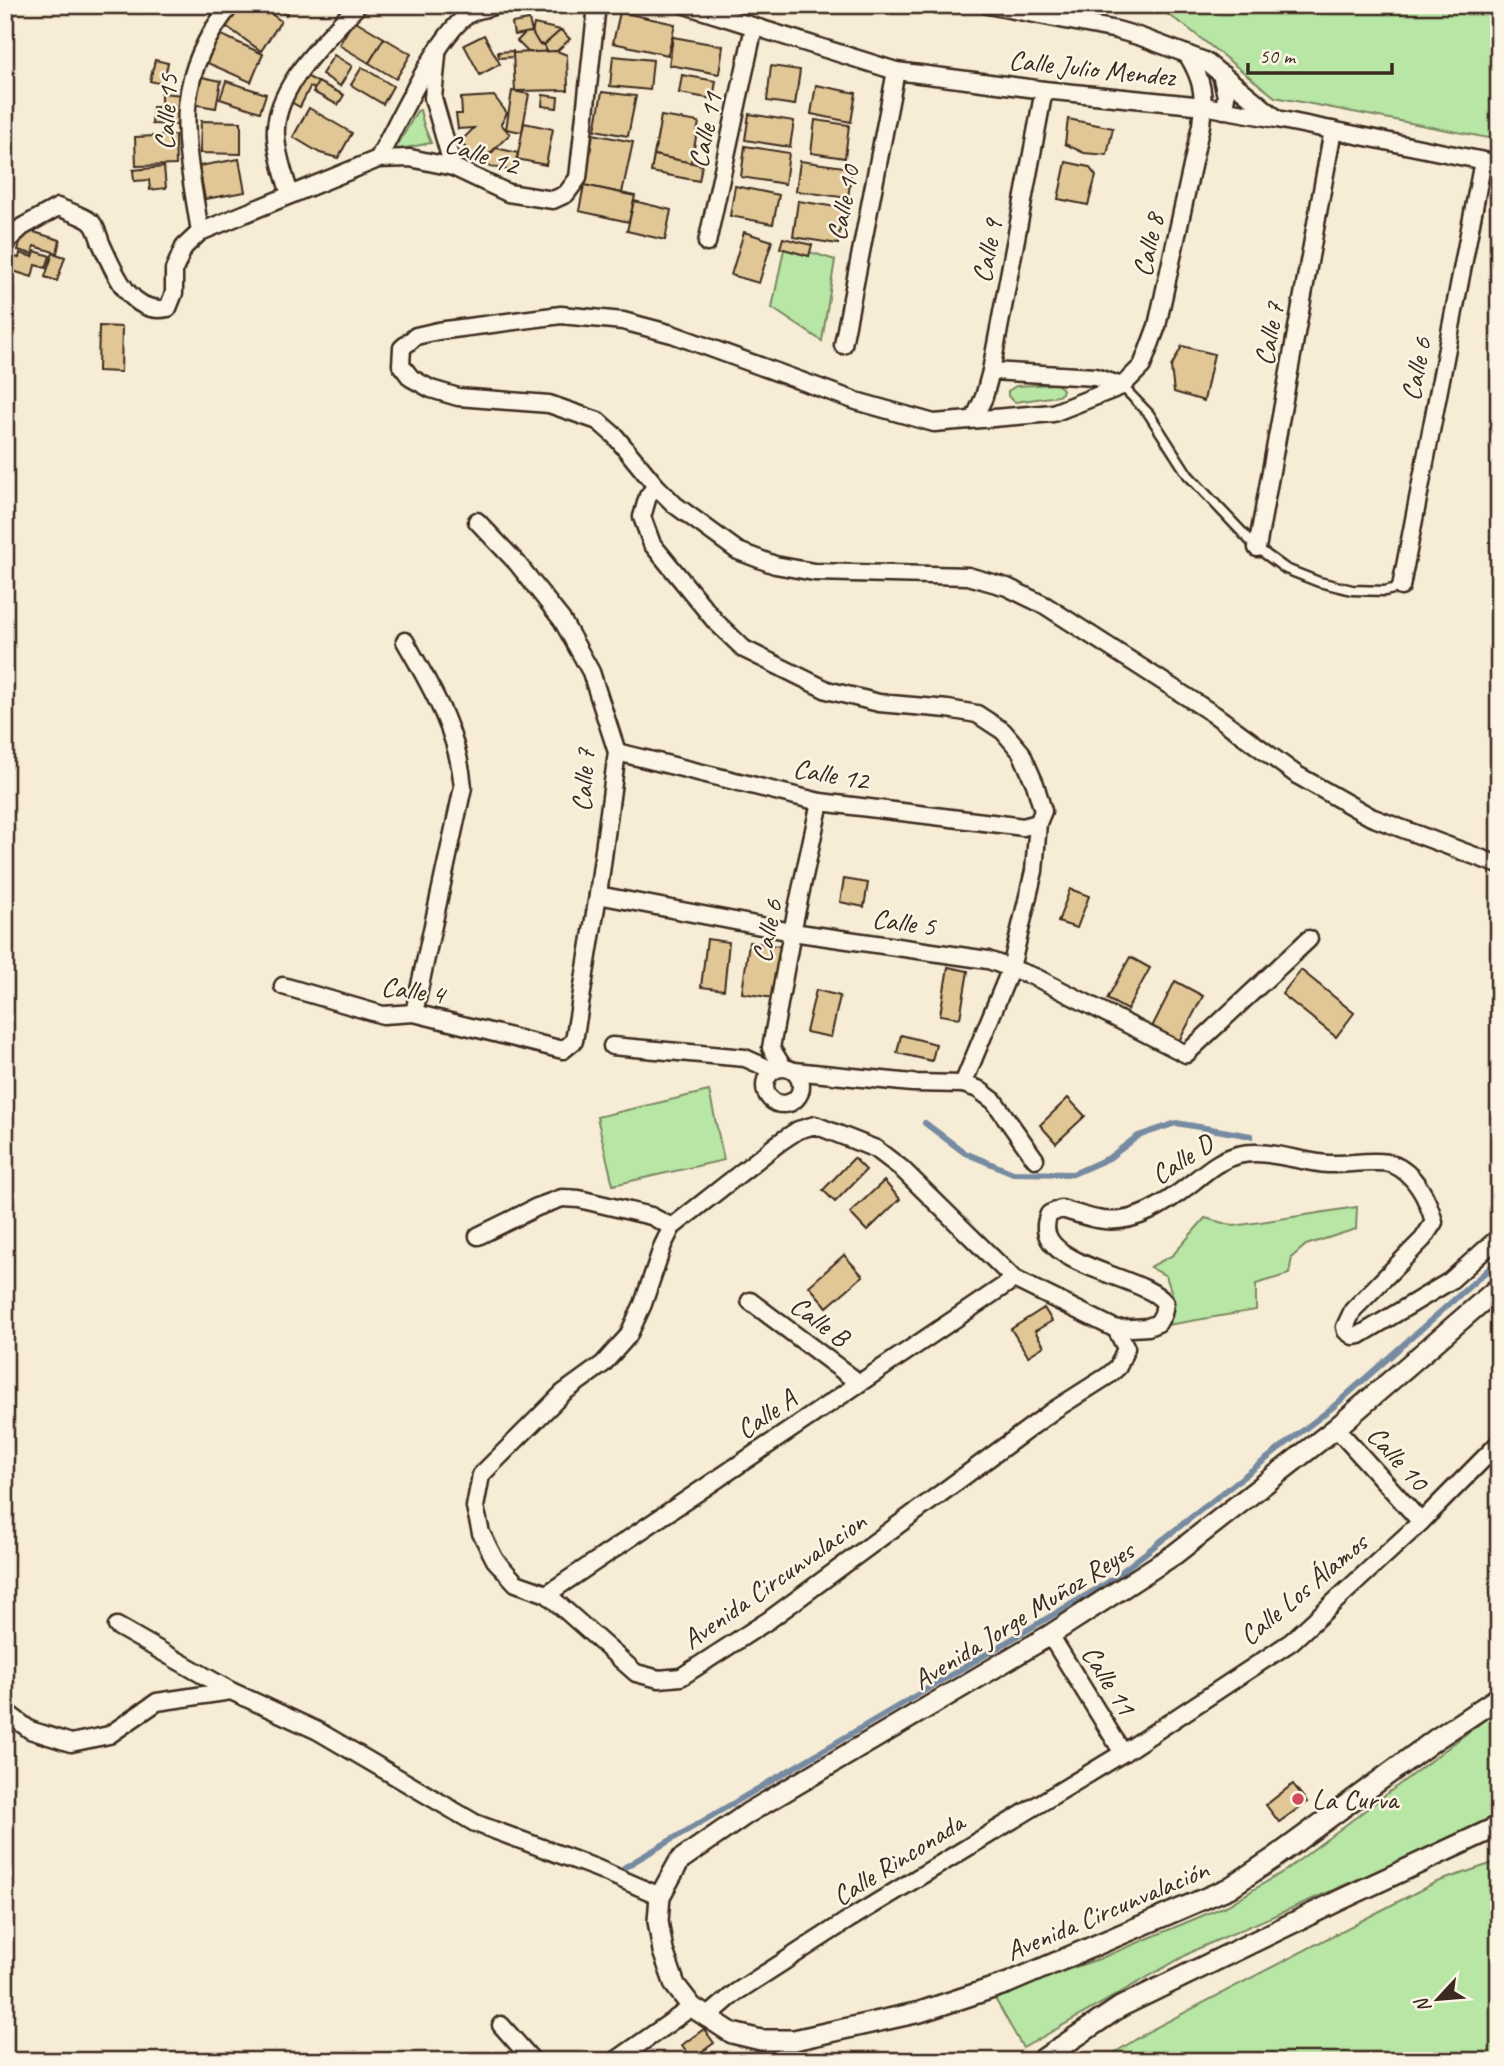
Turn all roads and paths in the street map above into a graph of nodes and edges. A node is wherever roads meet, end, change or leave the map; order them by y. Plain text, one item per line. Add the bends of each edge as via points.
1 (231, 5) edge
2 (358, 5) edge
3 (497, 5) edge
4 (597, 5) edge
5 (685, 5) edge
6 (988, 5) edge
7 (470, 9) edge
8 (754, 27) junction
9 (438, 49) junction
10 (1187, 54) junction
11 (895, 71) junction
12 (1221, 74) junction
13 (1044, 90) junction
14 (1203, 106) junction
15 (1224, 110) junction
16 (1277, 119) junction
17 (1333, 130) junction
18 (377, 159) junction
19 (1491, 162) edge
20 (453, 167) junction
21 (289, 195) junction
22 (200, 232) junction
23 (5, 243) edge
24 (707, 243) dead end
25 (843, 345) dead end
26 (991, 371) junction
27 (1122, 386) junction
28 (974, 419) junction
29 (656, 486) junction
30 (477, 521) dead end
31 (1257, 548) junction
32 (1401, 587) joint
33 (405, 641) dead end
34 (617, 752) junction
35 (820, 802) junction
36 (1038, 823) junction
37 (1499, 865) edge
38 (598, 895) junction
39 (792, 932) junction
40 (1309, 939) dead end
41 (1011, 968) junction
42 (283, 986) dead end
43 (414, 1013) junction
44 (574, 1041) joint
45 (612, 1046) dead end
46 (783, 1070) junction
47 (963, 1084) junction
48 (787, 1104) junction
49 (798, 1130) junction
50 (1035, 1159) dead end
51 (672, 1227) junction
52 (478, 1236) dead end
53 (1499, 1237) edge
54 (1014, 1279) junction
55 (1499, 1287) edge
56 (750, 1301) dead end
57 (1116, 1329) junction
58 (859, 1383) junction
59 (1336, 1429) junction
60 (1499, 1443) edge
61 (1421, 1522) junction
62 (547, 1594) junction
63 (117, 1626) dead end
64 (1050, 1635) junction
65 (231, 1691) junction
66 (1499, 1697) edge
67 (5, 1711) edge
68 (1123, 1753) junction
69 (1499, 1826) edge
70 (660, 1896) junction
71 (699, 2012) junction
72 (501, 2025) dead end
73 (533, 2061) edge
74 (615, 2061) edge
75 (1040, 2061) edge

1 - 22 street, Calle 15 via 206,37 188,87 186,142
2 - 21 street via 311,56 278,110 275,137
3 - 7 street
4 - 20 street, Calle 12 via 578,178 566,194 553,200 508,193
5 - 8 street, Calle Julio Mendez
6 - 10 street via 1117,30
7 - 9 street
8 - 11 street, Calle Julio Mendez
8 - 24 street, Calle 11
9 - 18 street
9 - 20 street via 433,98
10 - 12 street
10 - 14 street via 1201,82
11 - 13 street, Calle Julio Mendez
11 - 25 street, Calle 10
12 - 15 street via 1226,85
12 - 16 street
13 - 14 street, Calle Julio Mendez
13 - 26 street, Calle 9
14 - 15 street, Calle Julio Mendez
14 - 27 street, Calle 8 via 1157,326 1142,366
15 - 16 street, Calle Julio Mendez
16 - 17 street, Calle Julio Mendez
17 - 19 street, Calle Julio Mendez
17 - 31 street, Calle 7
18 - 20 street, Calle 12 via 410,158
18 - 21 street, Calle 12
19 - 32 street, Calle 6
21 - 22 street, Calle 12
22 - 23 street via 184,247 174,270 174,293 168,308 154,311 138,304 127,291 92,223 58,207 22,227
26 - 27 street via 1095,377
26 - 28 street, Calle 9
27 - 28 street via 1053,412
27 - 31 lane via 1149,414 1188,475
28 - 29 street via 934,423 898,413 623,321 561,315 468,326 416,336 402,348 401,365 411,378 431,389 458,397 549,404 598,421
29 - 36 street via 642,517 652,544 744,649 827,690 879,703 977,715 1003,732 1021,752 1043,811
29 - 37 street via 738,551 775,565 814,572 968,576 1007,587 1215,715 1297,775 1371,817
30 - 34 street, Calle 7 via 562,620 591,671
31 - 32 lane via 1286,569 1319,582 1352,590
33 - 43 street via 439,701 460,758 463,787
34 - 35 street, Calle 12
34 - 38 street, Calle 7
35 - 36 street, Calle 12 via 1023,827
35 - 39 street, Calle 6
36 - 41 street via 1034,871
38 - 39 street, Calle 5
38 - 44 street, Calle 7
39 - 41 street, Calle 5 via 988,960
39 - 46 street, Calle 6 via 771,1048
40 - 41 street, Calle 5 via 1186,1054
41 - 47 street
42 - 43 street, Calle 4 via 383,1015
43 - 44 street, Calle 4 via 564,1050
45 - 46 street via 745,1058
46 - 47 street
46 - 48 street via 800,1080 800,1092
46 - 48 street via 764,1082 773,1101
47 - 50 street via 994,1101
48 - 49 street
49 - 51 street, Avenida Circunvalacion
49 - 54 street via 815,1125 876,1149
51 - 52 street via 651,1216 562,1198
51 - 62 street, Avenida Circunvalacion via 628,1336 603,1364 562,1393 481,1475 475,1507 481,1533 495,1560 516,1583
53 - 57 street, Calle D via 1450,1281 1353,1336 1345,1327 1353,1310 1434,1222 1423,1192 1391,1163 1327,1164 1243,1154 1216,1163 1140,1216 1120,1221 1061,1209 1049,1214 1045,1225 1048,1239 1060,1250 1096,1271 1148,1289 1165,1303 1158,1323
54 - 57 street
54 - 58 street, Calle A
55 - 59 street, Avenida Jorge Muñoz Reyes
56 - 58 street, Calle B
57 - 62 street, Avenida Circunvalacion via 1126,1348 1109,1376 1054,1410 769,1619 681,1677 659,1679 636,1672
58 - 62 street, Calle A
59 - 61 street, Calle 10
59 - 64 street, Avenida Jorge Muñoz Reyes via 1175,1554
60 - 61 street, Calle Los Álamos
61 - 68 street, Calle Los Álamos via 1291,1642
63 - 65 street
64 - 68 street, Calle 11
64 - 70 street, Avenida Jorge Muñoz Reyes via 748,1813 680,1860
65 - 67 street via 157,1702 109,1735 71,1743 30,1730
65 - 70 street via 318,1731 475,1823
66 - 71 street, Avenida Circunvalación via 1228,1888 1008,1983 920,2012 794,2040 761,2040 732,2033
68 - 71 street, Calle Rinconada
69 - 75 street via 1120,2007
70 - 71 street, Avenida Jorge Muñoz Reyes via 663,1951 675,1985
71 - 74 street, Calle Rinconada
72 - 73 street

